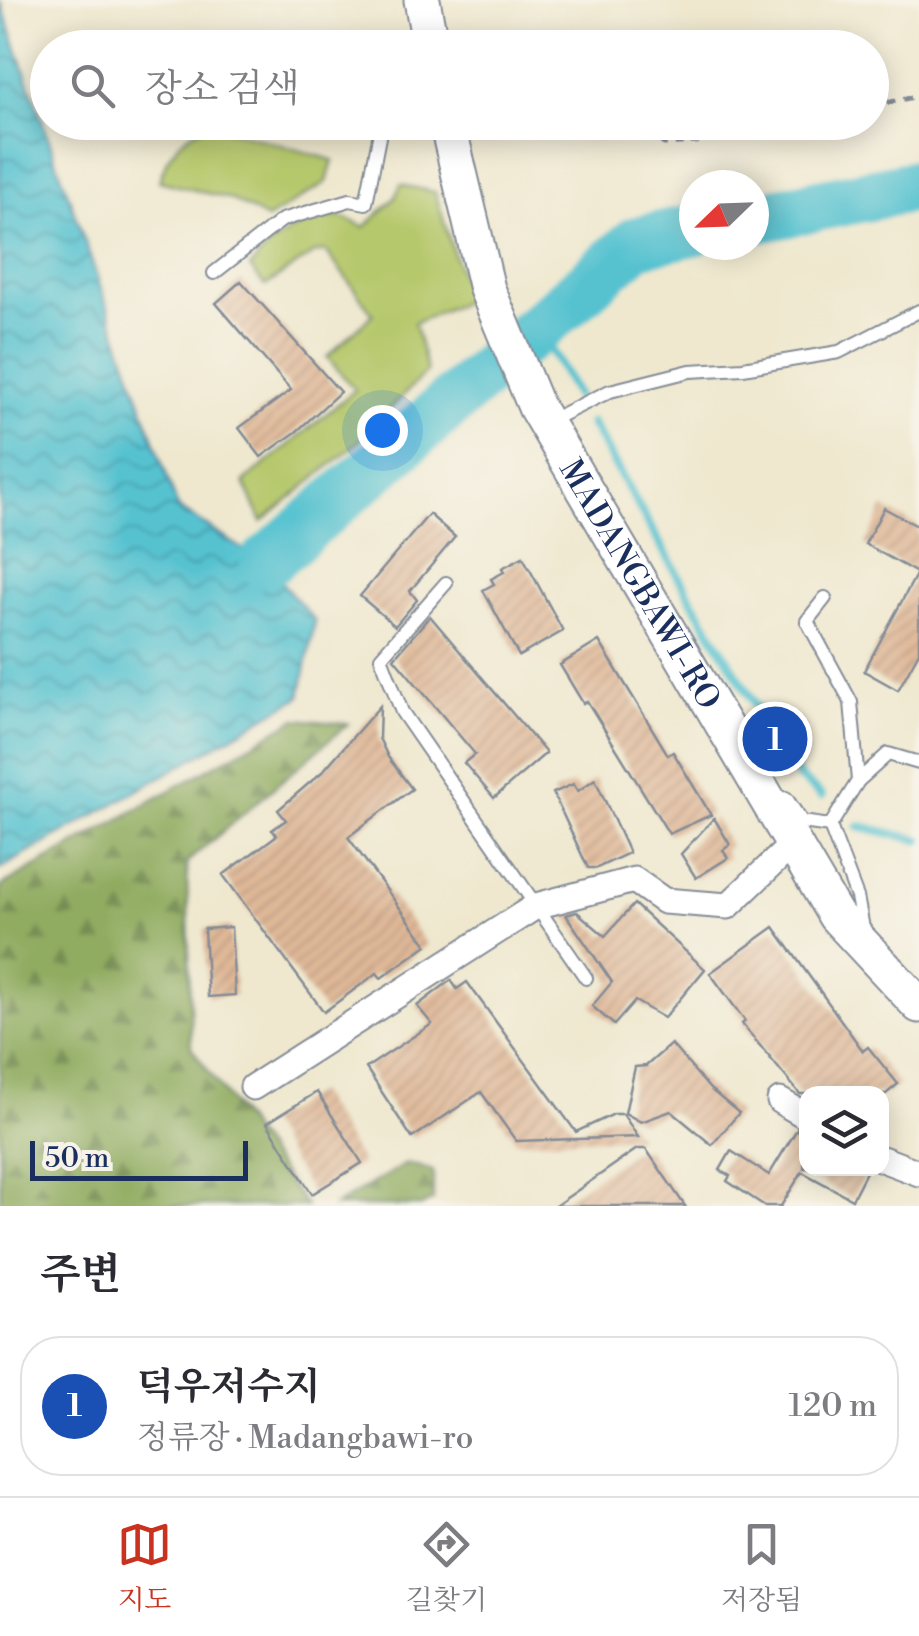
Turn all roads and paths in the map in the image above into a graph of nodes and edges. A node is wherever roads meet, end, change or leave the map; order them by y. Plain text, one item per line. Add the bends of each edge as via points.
1 (422, 0) edge
2 (428, 30) edge
3 (919, 96) edge
4 (889, 102) edge
5 (378, 140) edge
6 (461, 140) edge
7 (659, 140) edge
8 (706, 140) edge
9 (214, 274) dead end
10 (919, 312) edge
11 (541, 415) junction
12 (446, 583) dead end
13 (825, 598) dead end
14 (723, 724) junction
15 (919, 763) edge
16 (858, 781) junction
17 (830, 826) junction
18 (794, 844) junction
19 (536, 906) junction
20 (868, 950) junction
21 (586, 978) dead end
22 (919, 1004) edge
23 (253, 1087) dead end
24 (780, 1101) dead end
25 (799, 1112) edge
26 (889, 1162) edge
27 (919, 1173) edge

1 - 2 main road
3 - 4 path
5 - 9 lane via 366,203 350,200 282,220
6 - 11 main road, MADANGBAWI-RO via 487,288
7 - 8 path
10 - 11 lane via 839,352 690,371
11 - 14 main road, MADANGBAWI-RO
12 - 19 lane via 382,657 402,712
13 - 16 lane via 807,621 850,702
14 - 17 lane via 745,738 802,822
14 - 18 main road, MADANGBAWI-RO
15 - 16 lane via 888,754
16 - 17 lane
17 - 20 lane via 857,897
18 - 19 street via 728,906 664,901 634,880
18 - 20 main road, MADANGBAWI-RO via 836,916
19 - 21 lane
19 - 23 street
20 - 22 main road, MADANGBAWI-RO
24 - 25 street
26 - 27 street

